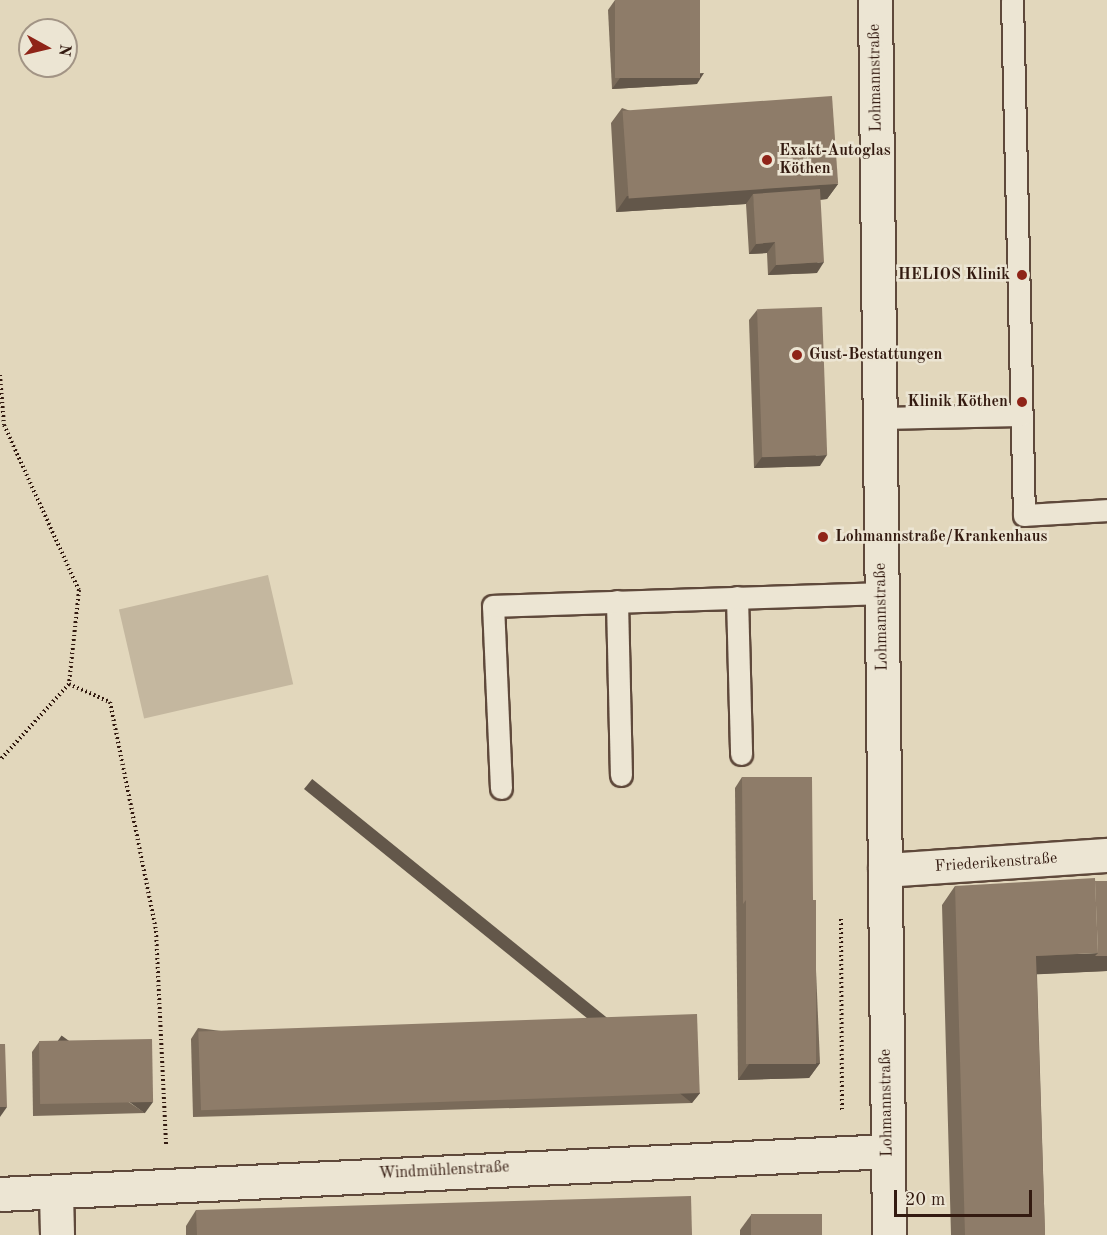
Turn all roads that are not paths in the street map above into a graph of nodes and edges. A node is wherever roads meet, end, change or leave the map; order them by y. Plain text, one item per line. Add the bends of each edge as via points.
1 (875, 0) edge
2 (1012, 0) edge
3 (1022, 415) junction
4 (880, 418) junction
5 (1107, 510) edge
6 (882, 593) junction
7 (737, 597) junction
8 (617, 601) junction
9 (741, 754) dead end
10 (621, 775) dead end
11 (501, 788) dead end
12 (1107, 855) edge
13 (885, 870) junction
14 (888, 1151) junction
15 (56, 1193) junction
16 (0, 1194) edge
17 (57, 1235) edge
18 (889, 1235) edge

1 - 4 main road, Lohmannstraße
2 - 3 lane
3 - 4 lane
3 - 5 lane via 1024,515
4 - 6 main road, Lohmannstraße
6 - 7 lane
6 - 13 main road, Lohmannstraße
7 - 8 lane
7 - 9 lane
8 - 10 lane
8 - 11 lane via 493,606
12 - 13 main road, Friederikenstraße
13 - 14 main road, Lohmannstraße
14 - 15 main road, Windmühlenstraße via 166,1183
14 - 18 main road, Lohmannstraße
15 - 16 main road, Windmühlenstraße
15 - 17 main road

